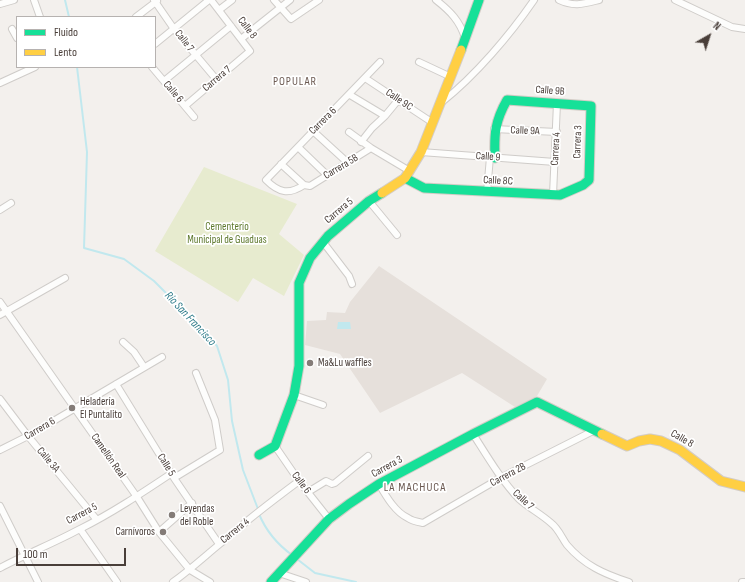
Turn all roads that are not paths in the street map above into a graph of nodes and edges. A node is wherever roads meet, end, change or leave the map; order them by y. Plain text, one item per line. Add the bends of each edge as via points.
1 (14, 0) edge
2 (34, 0) edge
3 (210, 0) edge
4 (232, 0) edge
5 (274, 0) edge
6 (290, 0) edge
7 (319, 0) edge
8 (436, 0) edge
9 (479, 0) edge
10 (535, 0) edge
11 (559, 0) edge
12 (599, 0) edge
13 (675, 0) edge
14 (156, 1) edge
15 (0, 4) edge
16 (281, 7) junction
17 (219, 10) junction
18 (40, 16) edge
19 (137, 16) edge
20 (231, 26) junction
21 (12, 29) dead end
22 (174, 29) junction
23 (745, 29) edge
24 (16, 36) edge
25 (465, 38) junction
26 (241, 39) junction
27 (156, 43) edge
28 (250, 52) joint
29 (195, 56) junction
30 (380, 62) dead end
31 (419, 62) dead end
32 (32, 68) edge
33 (153, 68) edge
34 (451, 77) junction
35 (365, 78) junction
36 (216, 80) junction
37 (164, 81) junction
38 (0, 83) edge
39 (350, 94) junction
40 (399, 99) junction
41 (440, 103) junction
42 (557, 104) junction
43 (185, 106) junction
44 (591, 106) joint
45 (385, 116) junction
46 (194, 117) dead end
47 (433, 123) junction
48 (494, 129) junction
49 (313, 131) junction
50 (349, 132) dead end
51 (557, 132) junction
52 (361, 142) junction
53 (298, 146) junction
54 (371, 148) junction
55 (421, 152) junction
56 (493, 157) junction
57 (555, 162) junction
58 (348, 163) junction
59 (281, 164) junction
60 (406, 174) junction
61 (327, 175) junction
62 (589, 180) joint
63 (307, 185) junction
64 (487, 192) junction
65 (553, 195) junction
66 (369, 201) junction
67 (11, 203) dead end
68 (0, 210) edge
69 (397, 235) dead end
70 (323, 242) junction
71 (65, 278) dead end
72 (352, 284) dead end
73 (0, 302) edge
74 (6, 311) junction
75 (0, 315) edge
76 (123, 342) dead end
77 (162, 356) dead end
78 (144, 367) junction
79 (196, 373) dead end
80 (116, 384) junction
81 (294, 395) junction
82 (0, 399) edge
83 (537, 402) joint
84 (323, 405) dead end
85 (75, 409) junction
86 (595, 430) junction
87 (473, 434) junction
88 (28, 436) junction
89 (275, 446) junction
90 (0, 450) edge
91 (259, 455) dead end
92 (368, 456) dead end
93 (173, 475) junction
94 (502, 477) junction
95 (299, 481) junction
96 (380, 484) junction
97 (745, 487) edge
98 (308, 492) junction
99 (137, 497) junction
100 (192, 503) junction
101 (0, 506) edge
102 (329, 519) junction
103 (97, 520) junction
104 (80, 529) junction
105 (159, 532) junction
106 (219, 544) junction
107 (25, 555) junction
108 (0, 568) edge
109 (190, 570) junction
110 (281, 570) junction
111 (38, 582) edge
112 (118, 582) edge
113 (173, 582) edge
114 (210, 582) edge
115 (271, 582) edge
116 (306, 582) edge
117 (629, 582) edge

1 - 15 street
2 - 18 street
3 - 17 street, Calle 8
3 - 22 street
4 - 17 street
5 - 16 street
6 - 16 street
7 - 16 street via 291,19
8 - 25 street via 456,18
9 - 25 street, Carrera 5
10 - 41 street via 484,62
11 - 12 street via 582,5
13 - 23 street via 732,27
14 - 19 street
14 - 22 street, Calle 7
16 - 26 street
17 - 20 street, Calle 8
20 - 26 street, Calle 8
20 - 29 street
21 - 24 street
22 - 27 street
22 - 29 street, Calle 7
25 - 34 street, Carrera 5
26 - 28 street, Calle 8
28 - 36 street, Carrera 7
29 - 36 street, Calle 7
29 - 37 street
30 - 35 street, Carrera 6
31 - 34 street
32 - 38 street
33 - 37 street, Calle 6
34 - 41 street, Carrera 5
35 - 39 street, Carrera 6
35 - 40 street, Calle 9C
36 - 43 street, Carrera 7
37 - 43 street, Calle 6
39 - 45 street
39 - 49 street, Carrera 6
40 - 45 street, Carrera 5B
40 - 47 street, Calle 9C
41 - 47 street, Carrera 5
42 - 44 street, Calle 9B
42 - 48 street, Calle 9B via 507,100
42 - 51 street, Carrera 4
43 - 46 street, Calle 6
44 - 62 street, Carrera 3
45 - 52 street, Carrera 5B
47 - 55 street, Carrera 5
48 - 51 street, Calle 9A
48 - 56 street
49 - 53 street, Carrera 6
49 - 58 street
50 - 52 street
51 - 57 street, Carrera 4
52 - 54 street
53 - 59 street, Carrera 6
53 - 61 street
54 - 58 street, Carrera 5B
54 - 60 street
55 - 56 street, Calle 9
55 - 60 street, Carrera 5
56 - 57 street, Calle 9
56 - 64 street
57 - 65 street, Carrera 4
58 - 61 street, Carrera 5B
59 - 63 street
59 - 63 street, Carrera 6 via 266,180 272,187 289,192
60 - 64 street, Calle 8C via 424,188
60 - 66 street, Carrera 5
61 - 63 street, Carrera 5B
62 - 65 street, Calle 8C via 560,195
64 - 65 street, Calle 8C
66 - 69 street
66 - 70 street, Carrera 5
67 - 68 street
70 - 72 street via 349,276
70 - 81 street, Carrera 5 via 310,258 299,283 299,366
71 - 74 street
73 - 74 street, Camellón Real
74 - 75 street
74 - 85 street, Camellón Real
76 - 78 street
77 - 78 street, Carrera 6
78 - 80 street, Carrera 6
79 - 93 street, Carrera 5 via 215,420 220,450
80 - 85 street, Carrera 6
80 - 93 street, Calle 5
81 - 84 street
81 - 89 street, Carrera 5
82 - 88 street, Calle 3A
83 - 86 street, Calle 8
83 - 87 street, Carrera 3
85 - 88 street, Carrera 6
85 - 99 street, Camellón Real
86 - 94 street, Carrera 2B
86 - 97 street, Calle 8 via 627,446 637,440 664,441 722,481
87 - 94 street, Calle 7
87 - 96 street, Carrera 3
88 - 90 street, Carrera 6
88 - 103 street, Calle 3A
89 - 91 street
89 - 95 street, Calle 6
92 - 98 street via 335,483 326,481
93 - 99 street, Carrera 5
93 - 100 street, Calle 5
94 - 96 street, Carrera 2B via 423,524 407,518 396,508
94 - 117 street, Calle 7 via 520,500 552,524 575,554 585,562
95 - 98 street, Calle 6
95 - 106 street, Carrera 4
96 - 102 street, Carrera 3
98 - 102 street, Calle 6
99 - 103 street, Carrera 5
99 - 105 street, Camellón Real
100 - 105 street
100 - 106 street, Calle 5
101 - 107 street
102 - 110 street, Carrera 3
103 - 104 street, Carrera 5
104 - 107 street, Carrera 5
104 - 112 street
105 - 109 street, Camellón Real
106 - 109 street, Carrera 4
107 - 108 street, Carrera 5
107 - 111 street
109 - 113 street, Carrera 4
109 - 114 street, Camellón Real
110 - 115 street, Carrera 3
110 - 116 street

